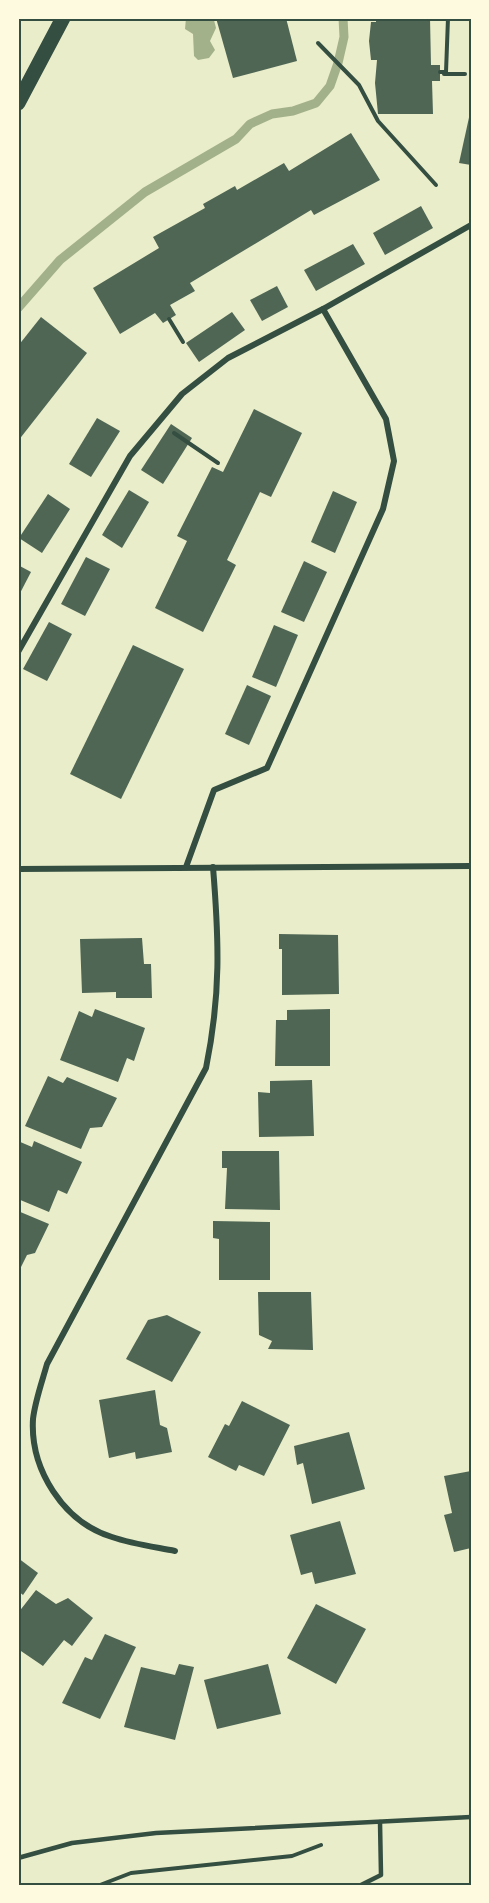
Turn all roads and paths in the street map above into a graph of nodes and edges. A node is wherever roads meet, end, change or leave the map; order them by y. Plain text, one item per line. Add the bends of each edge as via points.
1 (63, 18) edge
2 (448, 18) edge
3 (318, 43) dead end
4 (465, 74) dead end
5 (18, 103) edge
6 (436, 185) dead end
7 (471, 225) edge
8 (323, 309) junction
9 (169, 319) dead end
10 (183, 342) dead end
11 (194, 446) dead end
12 (218, 463) dead end
13 (18, 652) edge
14 (471, 866) edge
15 (186, 867) junction
16 (213, 867) junction
17 (18, 869) edge
18 (176, 1551) dead end
19 (471, 1817) edge
20 (380, 1822) junction
21 (325, 1843) dead end
22 (18, 1858) edge
23 (99, 1885) edge
24 (361, 1885) edge

1 - 5 main road
2 - 4 path via 446,72 440,73
3 - 6 path via 359,85 378,121
7 - 8 street
8 - 13 street via 228,358 169,408 129,456
8 - 15 street via 386,419 394,461 383,509 267,768 214,790
9 - 10 path
11 - 12 path
14 - 16 street
15 - 16 street
15 - 17 street
16 - 18 street via 219,962 215,1023 206,1068 47,1364 33,1419 37,1460 51,1488 71,1514 110,1537
19 - 20 lane
20 - 22 lane via 156,1833 72,1843
20 - 24 lane via 381,1875
21 - 23 path via 292,1856 131,1873

